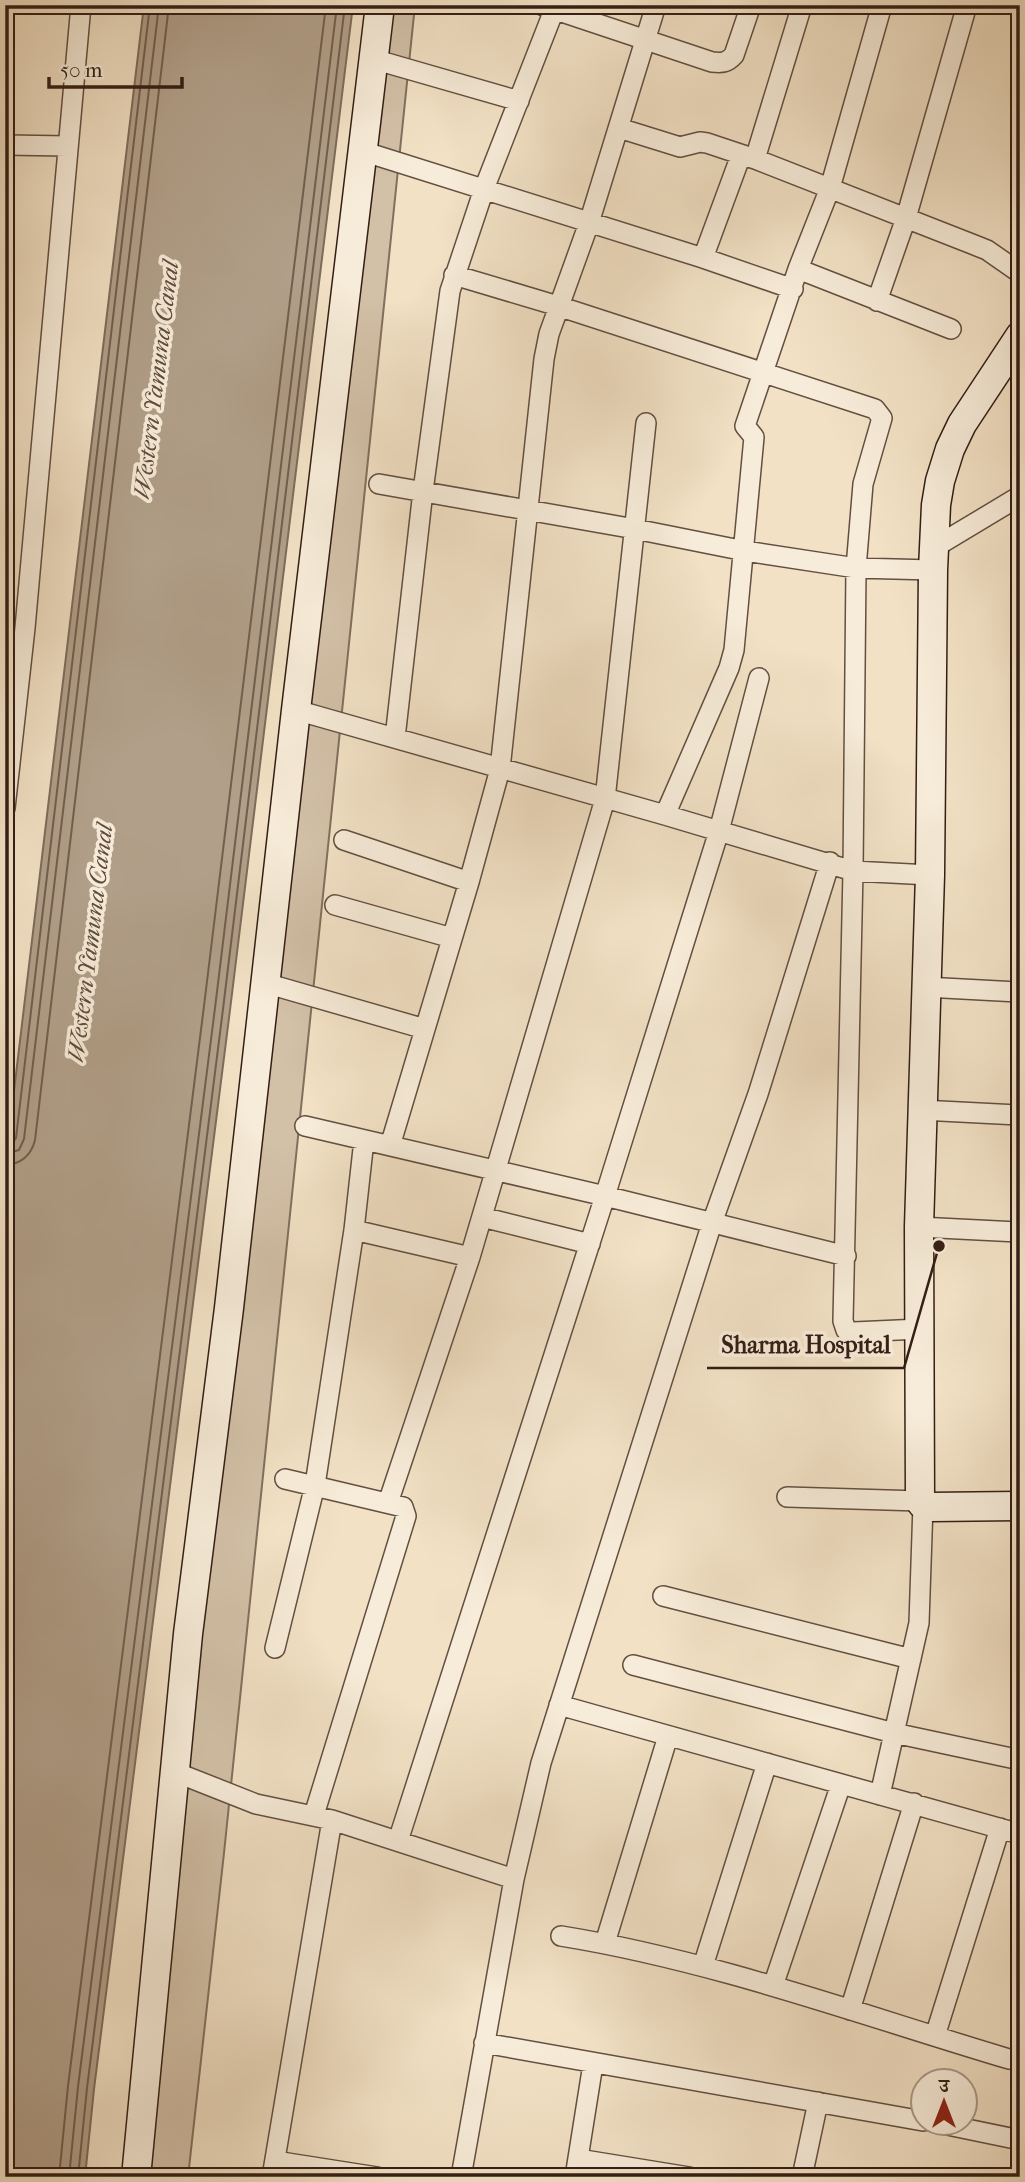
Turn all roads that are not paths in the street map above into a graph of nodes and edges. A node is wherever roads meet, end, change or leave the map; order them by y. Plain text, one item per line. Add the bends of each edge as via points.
1 (81, 5) edge
2 (380, 5) edge
3 (656, 5) edge
4 (751, 5) edge
5 (802, 5) edge
6 (882, 5) edge
7 (967, 5) edge
8 (551, 7) edge
9 (645, 41) junction
10 (373, 58) junction
11 (519, 101) junction
12 (619, 128) junction
13 (5, 145) edge
14 (68, 146) junction
15 (362, 151) junction
16 (748, 157) junction
17 (830, 188) junction
18 (484, 189) junction
19 (906, 218) junction
20 (589, 223) junction
21 (703, 258) junction
22 (798, 269) junction
23 (1020, 273) edge
24 (454, 275) junction
25 (793, 289) junction
26 (877, 301) junction
27 (558, 306) junction
28 (951, 329) dead end
29 (1020, 336) edge
30 (763, 374) junction
31 (646, 423) dead end
32 (379, 484) dead end
33 (422, 491) junction
34 (1020, 496) edge
35 (527, 510) junction
36 (635, 529) junction
37 (745, 551) junction
38 (934, 559) junction
39 (856, 568) junction
40 (759, 678) dead end
41 (296, 710) junction
42 (395, 738) junction
43 (500, 768) junction
44 (605, 799) junction
45 (5, 807) edge
46 (665, 815) junction
47 (719, 831) junction
48 (344, 841) dead end
49 (830, 862) junction
50 (853, 871) junction
51 (930, 875) junction
52 (469, 882) junction
53 (335, 905) dead end
54 (452, 939) junction
55 (265, 983) junction
56 (925, 987) junction
57 (1020, 992) edge
58 (425, 1029) junction
59 (921, 1111) junction
60 (1020, 1115) edge
61 (305, 1126) dead end
62 (364, 1140) junction
63 (390, 1146) junction
64 (496, 1171) junction
65 (605, 1196) junction
66 (482, 1217) junction
67 (712, 1223) junction
68 (919, 1227) junction
69 (354, 1230) junction
70 (1020, 1232) edge
71 (590, 1244) junction
72 (846, 1256) junction
73 (470, 1257) junction
74 (920, 1329) junction
75 (285, 1479) dead end
76 (315, 1485) junction
77 (787, 1497) dead end
78 (388, 1503) junction
79 (921, 1503) junction
80 (1020, 1506) edge
81 (663, 1596) dead end
82 (275, 1648) dead end
83 (911, 1659) junction
84 (634, 1665) dead end
85 (558, 1705) junction
86 (894, 1732) junction
87 (668, 1736) junction
88 (1020, 1760) edge
89 (767, 1763) junction
90 (175, 1772) junction
91 (841, 1784) junction
92 (880, 1795) junction
93 (915, 1803) junction
94 (323, 1818) junction
95 (1000, 1828) junction
96 (1020, 1834) edge
97 (398, 1841) junction
98 (514, 1879) junction
99 (561, 1936) dead end
100 (605, 1943) junction
101 (703, 1966) junction
102 (773, 1986) junction
103 (850, 2010) junction
104 (935, 2036) junction
105 (484, 2043) junction
106 (1020, 2060) edge
107 (593, 2064) junction
108 (818, 2102) junction
109 (909, 2118) edge
110 (979, 2132) edge
111 (1020, 2140) edge
112 (577, 2168) edge
113 (274, 2169) edge
114 (368, 2176) edge
115 (136, 2177) edge
116 (461, 2177) edge
117 (689, 2177) edge
118 (802, 2177) edge

1 - 14 street
2 - 10 street
3 - 9 street
4 - 9 street via 729,61 712,62
5 - 16 street
6 - 17 street
7 - 19 street
8 - 9 street
8 - 11 street
9 - 12 street
10 - 11 street
10 - 15 street
11 - 18 street
12 - 16 street via 680,147 700,142
12 - 20 street
13 - 14 street
14 - 45 street via 26,628
15 - 18 street
15 - 41 street
16 - 17 street
16 - 21 street
17 - 19 street
17 - 22 street
18 - 20 street
18 - 24 street
19 - 23 street via 987,250
19 - 26 street
20 - 21 street
20 - 27 street
21 - 25 street
22 - 25 street
22 - 26 street
24 - 27 street
24 - 33 street
25 - 30 street
26 - 28 street
27 - 30 street
27 - 35 street via 544,359
29 - 38 street via 950,449 936,505
30 - 37 street via 745,426 754,437
30 - 39 street via 875,409 882,418 863,484
31 - 36 street
32 - 33 street
33 - 35 street
33 - 42 street
34 - 38 street
35 - 36 street
35 - 43 street
36 - 37 street
36 - 44 street
37 - 39 street
37 - 46 street via 729,668
38 - 39 street
38 - 51 street
39 - 50 street
40 - 47 street
41 - 42 street
41 - 55 street
42 - 43 street
43 - 44 street
43 - 52 street
44 - 46 street
44 - 64 street
46 - 47 street
47 - 49 street
47 - 65 street
48 - 52 street
49 - 50 street
49 - 67 street via 758,1094
50 - 51 street
50 - 72 street
51 - 56 street
52 - 54 street
53 - 54 street
54 - 58 street
55 - 58 street
55 - 90 street
56 - 57 street
56 - 59 street
58 - 63 street
59 - 60 street
59 - 68 street
61 - 62 street
62 - 63 street
62 - 69 street
63 - 64 street
64 - 65 street
64 - 66 street
65 - 67 street
65 - 71 street
66 - 71 street
66 - 73 street
67 - 72 street
67 - 85 street
68 - 70 street
68 - 74 street
69 - 73 street
69 - 76 street
71 - 97 street
72 - 74 street via 846,1330
73 - 78 street
74 - 79 street
75 - 76 street
76 - 78 street
76 - 82 street
77 - 79 street
78 - 94 street via 403,1507 406,1516
79 - 80 street
79 - 83 street via 919,1623
81 - 83 street
83 - 86 street
84 - 86 street
85 - 87 street
85 - 98 street
86 - 88 street
86 - 92 street
87 - 89 street
87 - 100 street
89 - 91 street
89 - 101 street
90 - 94 street via 256,1804
90 - 115 street
91 - 92 street
91 - 102 street
92 - 93 street
93 - 95 street
93 - 103 street
94 - 97 street
94 - 113 street
95 - 96 street
95 - 104 street
97 - 98 street
98 - 105 street
99 - 100 street
100 - 101 street
101 - 102 street
102 - 103 street
103 - 104 street
104 - 106 street
105 - 107 street
105 - 116 street
107 - 108 street
107 - 112 street
108 - 109 street
108 - 118 street
110 - 111 street
112 - 117 street
113 - 114 street

